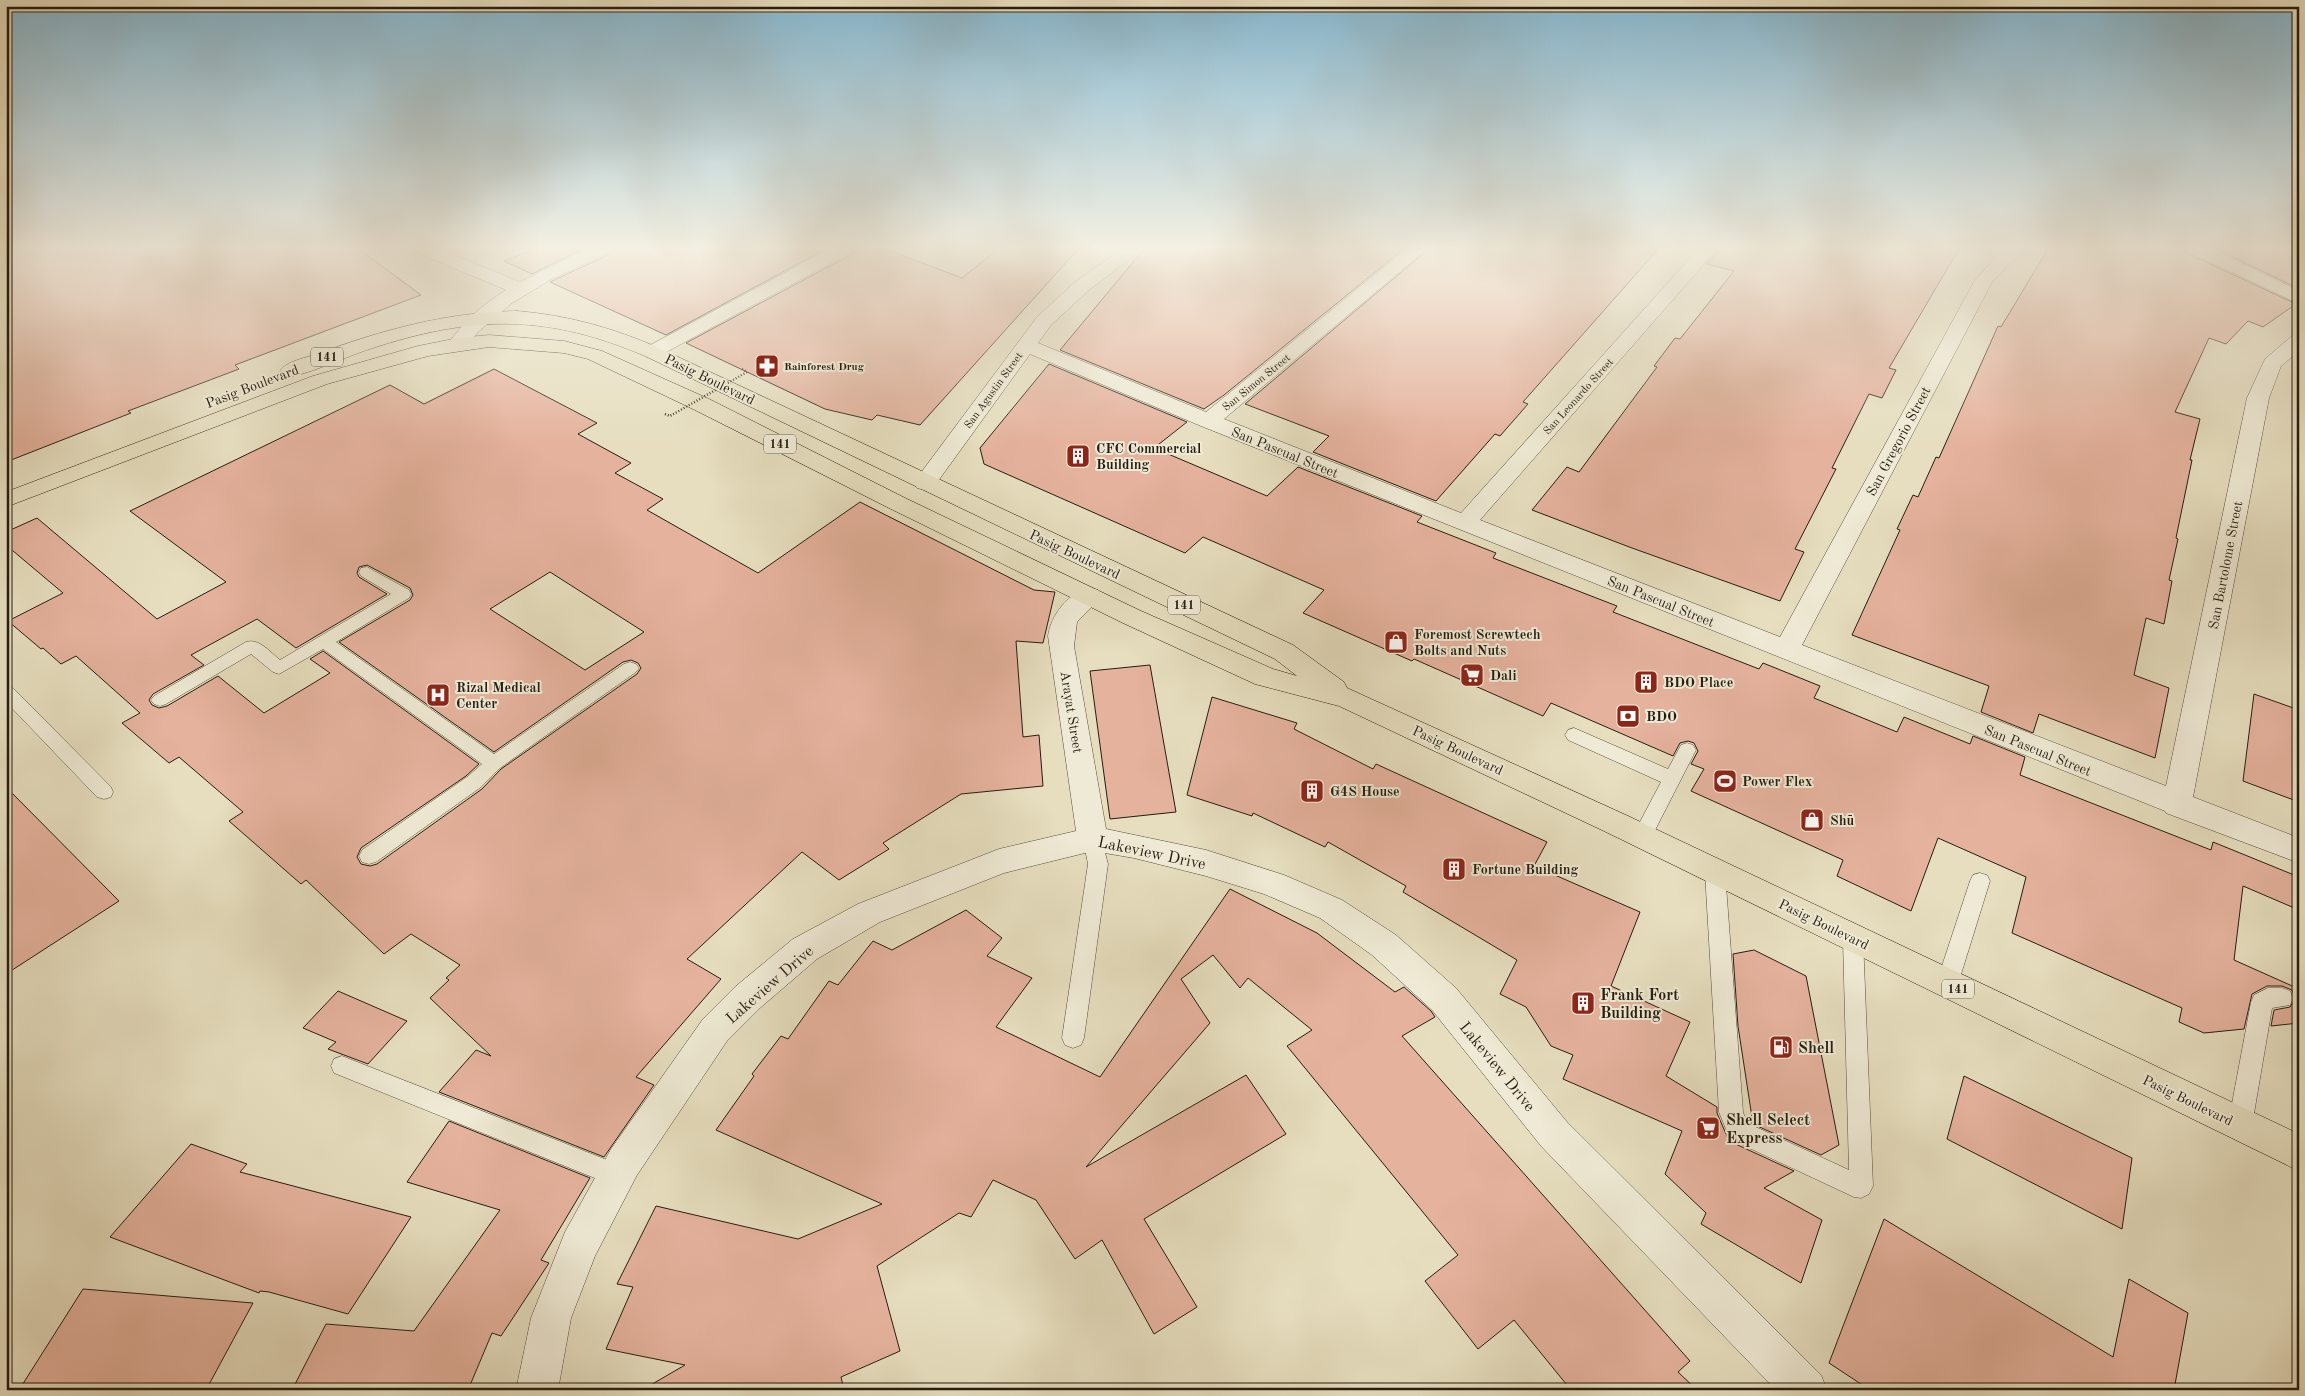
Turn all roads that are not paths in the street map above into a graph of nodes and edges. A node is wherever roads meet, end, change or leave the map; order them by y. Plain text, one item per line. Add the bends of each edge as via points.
1 (489, 312) edge
2 (726, 312) edge
3 (1054, 312) edge
4 (1341, 312) edge
5 (1652, 312) edge
6 (1967, 312) edge
7 (480, 319) junction
8 (2299, 340) edge
9 (458, 344) junction
10 (1026, 346) junction
11 (652, 352) junction
12 (1209, 421) junction
13 (6, 482) edge
14 (925, 483) junction
15 (6, 500) edge
16 (1465, 523) junction
17 (367, 572) dead end
18 (1089, 596) junction
19 (323, 641) junction
20 (1786, 650) junction
21 (630, 668) dead end
22 (6, 691) edge
23 (1347, 698) junction
24 (160, 700) dead end
25 (1574, 735) dead end
26 (1687, 750) dead end
27 (494, 762) junction
28 (1672, 779) junction
29 (104, 792) dead end
30 (2177, 805) junction
31 (1642, 837) junction
32 (1093, 839) junction
33 (2299, 851) edge
34 (369, 856) dead end
35 (1715, 872) junction
36 (1980, 881) dead end
37 (1853, 939) junction
38 (1947, 984) junction
39 (2282, 998) dead end
40 (1073, 1038) dead end
41 (342, 1066) dead end
42 (2240, 1125) junction
43 (2299, 1153) edge
44 (617, 1174) junction
45 (537, 1390) edge
46 (1806, 1390) edge

1 - 7 street
2 - 11 street
3 - 10 street, San Agustin Street
4 - 12 street, San Simon Street
5 - 16 street, San Leonardo Street
6 - 20 street, San Gregorio Street
7 - 9 street
7 - 11 main road, Pasig Boulevard / 141 via 542,319 589,328
7 - 13 main road, Pasig Boulevard / 141 via 379,339
8 - 30 street, San Bartolome Street via 2272,363 2258,398
9 - 15 main road, Pasig Boulevard / 141 via 373,363 320,380
9 - 18 main road, Pasig Boulevard / 141 via 489,341 533,343 595,355
10 - 12 street, San Pascual Street
10 - 14 street, San Agustin Street
11 - 14 main road, Pasig Boulevard / 141
12 - 16 street, San Pascual Street
14 - 23 main road, Pasig Boulevard / 141 via 1284,652
16 - 20 street, San Pascual Street
17 - 19 lane via 403,594
18 - 23 main road, Pasig Boulevard / 141 via 1265,677
18 - 32 street, Arayat Street via 1060,628
19 - 24 lane via 279,668 252,646
19 - 27 lane
20 - 30 street, San Pascual Street
21 - 27 lane
22 - 29 lane
23 - 31 main road, Pasig Boulevard / 141
25 - 28 lane
26 - 28 lane
27 - 34 lane via 474,782
28 - 31 lane
30 - 33 street, San Pascual Street
31 - 35 main road, Pasig Boulevard / 141
32 - 40 lane via 1098,864
32 - 44 street, Lakeview Drive via 990,866 869,913 805,949 715,1030
32 - 46 street, Lakeview Drive via 1206,863 1273,884 1331,909 1384,945 1444,999 1554,1134
35 - 37 main road, Pasig Boulevard / 141
35 - 37 lane via 1731,1112 1735,1126 1738,1131 1861,1186
36 - 38 lane
37 - 38 main road, Pasig Boulevard / 141
38 - 42 main road, Pasig Boulevard / 141
39 - 42 lane via 2268,998 2262,1002
41 - 44 lane
42 - 43 main road, Pasig Boulevard / 141
44 - 45 street, Lakeview Drive via 579,1246 551,1318

